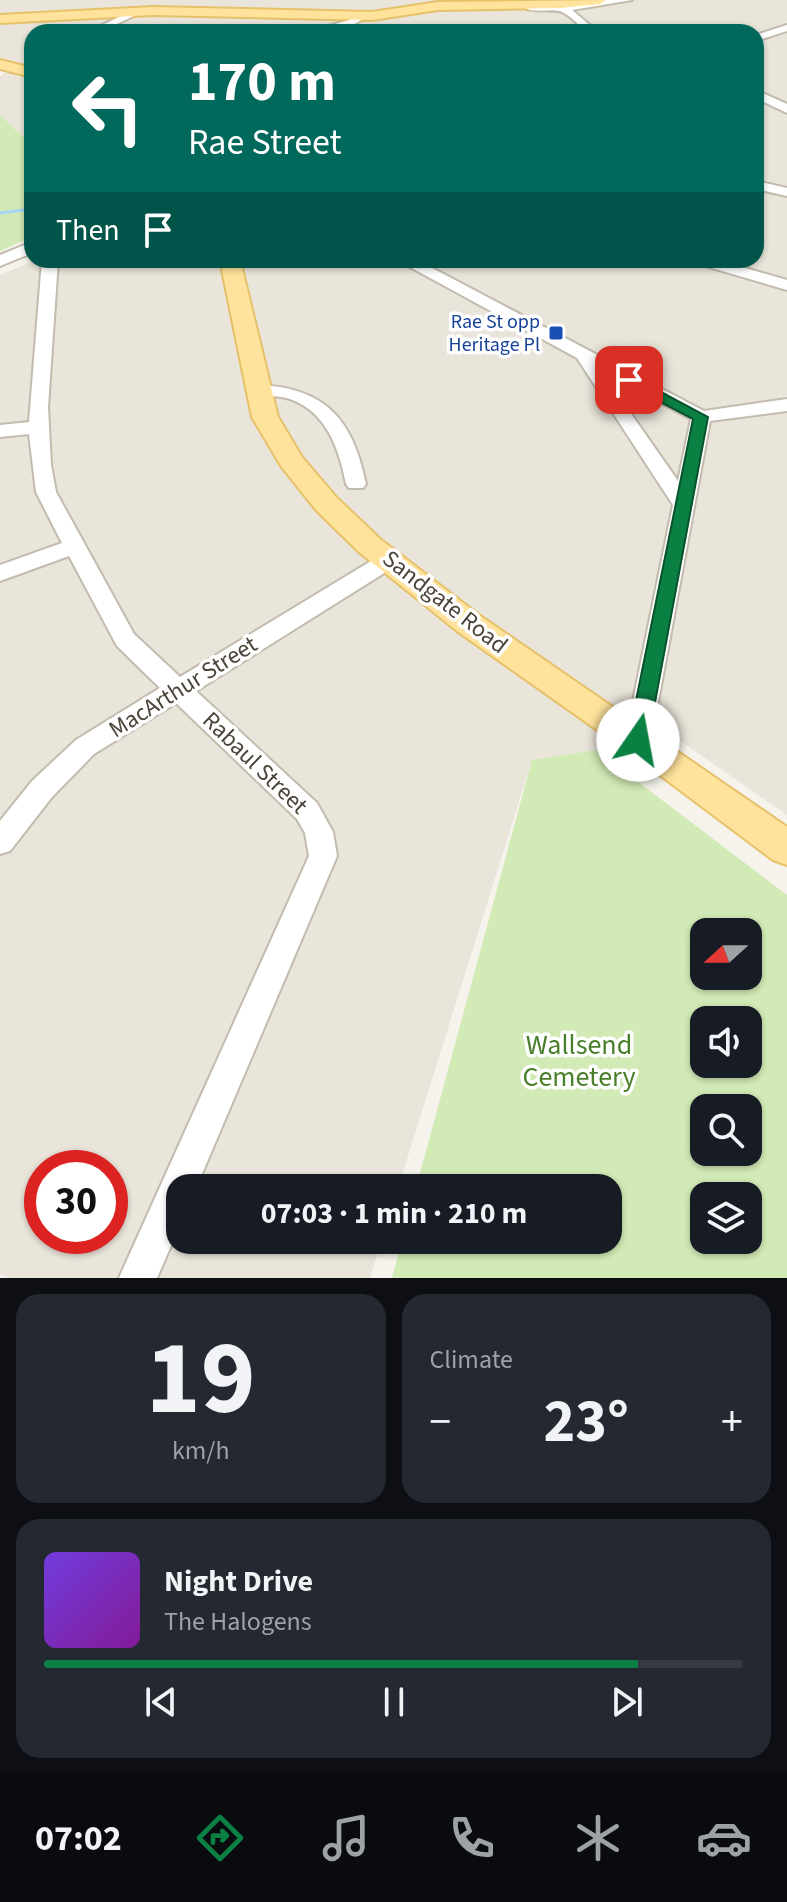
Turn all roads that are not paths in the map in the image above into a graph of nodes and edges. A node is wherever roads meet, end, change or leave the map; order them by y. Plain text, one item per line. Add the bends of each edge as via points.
1 (600, 0) edge
2 (627, 0) edge
3 (564, 8) junction
4 (413, 10) junction
5 (137, 12) junction
6 (361, 16) junction
7 (0, 19) edge
8 (110, 24) edge
9 (345, 24) edge
10 (583, 24) edge
11 (787, 28) edge
12 (764, 35) edge
13 (0, 64) edge
14 (24, 67) edge
15 (764, 97) edge
16 (787, 109) edge
17 (764, 187) edge
18 (787, 192) edge
19 (24, 250) edge
20 (0, 261) edge
21 (50, 268) edge
22 (232, 268) edge
23 (420, 268) edge
24 (728, 268) edge
25 (787, 285) edge
26 (582, 355) junction
27 (259, 390) junction
28 (787, 405) edge
29 (701, 417) junction
30 (40, 427) junction
31 (0, 431) edge
32 (356, 484) dead end
33 (685, 506) junction
34 (74, 547) junction
35 (389, 560) junction
36 (0, 573) edge
37 (179, 689) junction
38 (638, 740) junction
39 (0, 842) edge
40 (787, 848) edge
41 (138, 1278) edge

1 - 4 main road
2 - 3 street
3 - 4 street
3 - 10 street
4 - 6 main road
5 - 6 main road
5 - 7 main road
5 - 8 street
6 - 9 street
11 - 12 street
13 - 14 main road
15 - 16 street
17 - 18 street
19 - 20 street
21 - 30 street, Rabaul Street
22 - 27 main road, Sandgate Road
23 - 26 street
24 - 25 street
26 - 29 street
26 - 33 street
27 - 32 street via 289,392 328,415 348,445
27 - 35 main road, Sandgate Road via 274,437 304,477 333,511
28 - 29 street
29 - 33 street
30 - 31 street
30 - 34 street, Rabaul Street via 46,492
33 - 38 street
34 - 36 street
34 - 37 street, Rabaul Street via 125,640
35 - 37 street, MacArthur Street
35 - 38 main road, Sandgate Road via 473,626
37 - 39 street, MacArthur Street via 85,747 42,789
37 - 41 street, Rabaul Street via 307,811 319,832 323,856
38 - 40 main road, Sandgate Road

